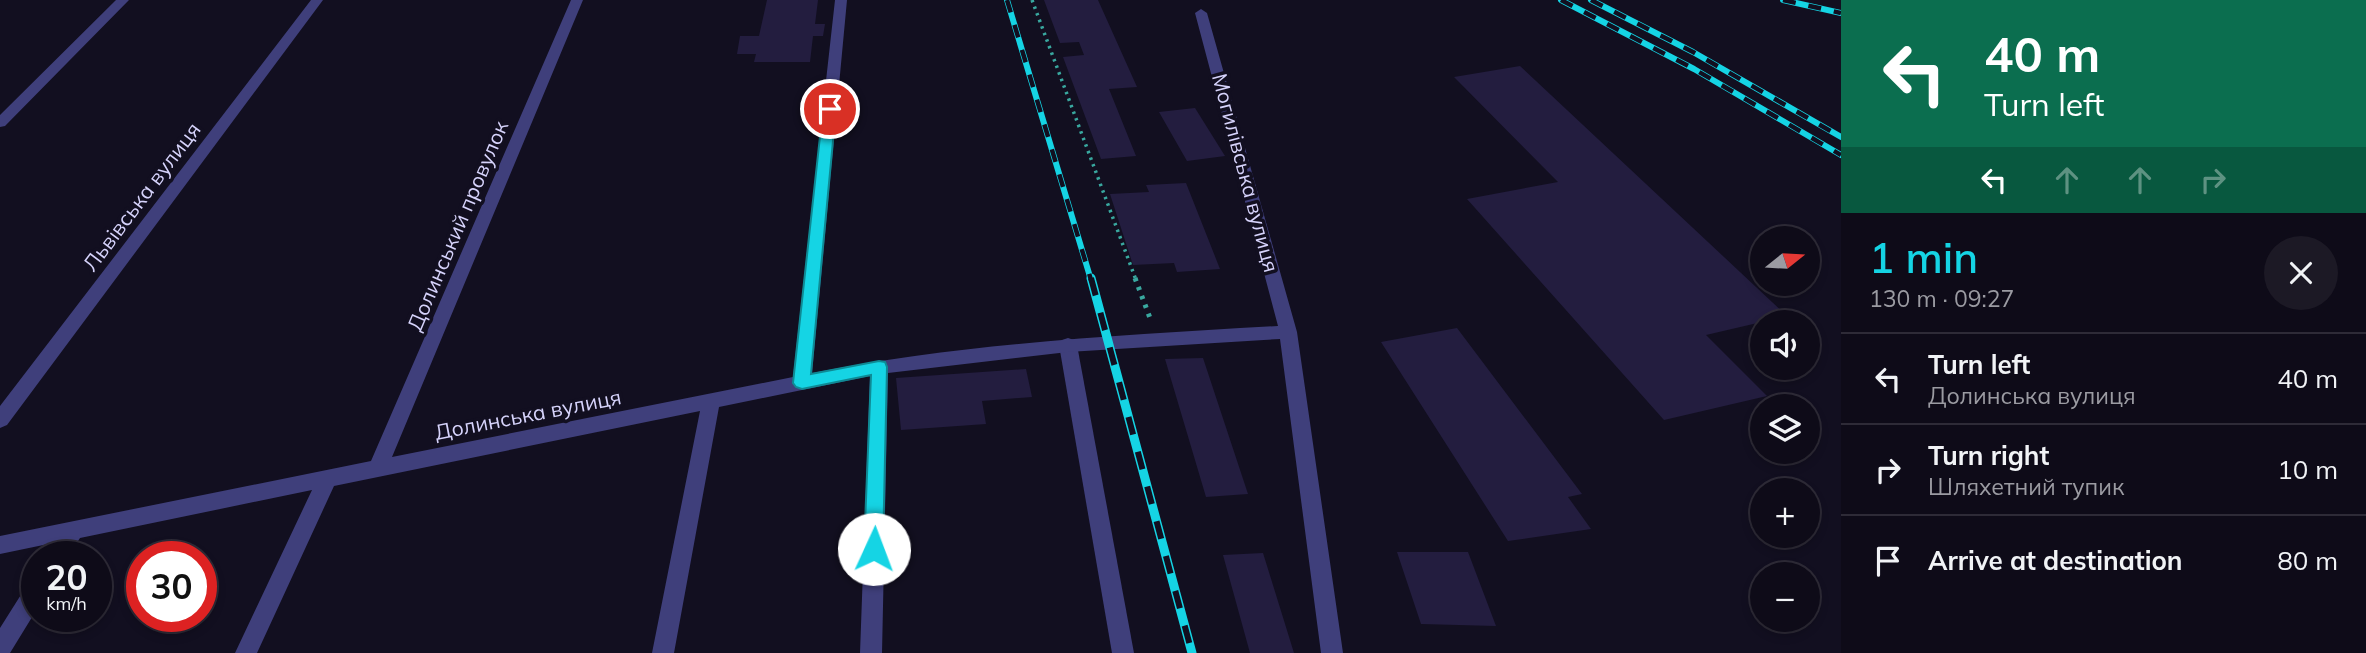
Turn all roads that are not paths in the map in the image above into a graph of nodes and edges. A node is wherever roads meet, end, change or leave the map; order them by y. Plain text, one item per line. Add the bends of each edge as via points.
1 (123, 0) edge
2 (317, 0) edge
3 (577, 0) edge
4 (841, 0) edge
5 (1201, 13) dead end
6 (0, 123) edge
7 (1288, 332) junction
8 (1068, 345) junction
9 (879, 367) junction
10 (802, 383) junction
11 (711, 401) junction
12 (0, 420) edge
13 (378, 468) junction
14 (328, 478) junction
15 (73, 531) junction
16 (67, 541) edge
17 (0, 545) edge
18 (21, 615) edge
19 (0, 648) edge
20 (246, 653) edge
21 (663, 653) edge
22 (871, 653) edge
23 (1123, 653) edge
24 (1332, 653) edge

1 - 6 street
2 - 12 street, Львівська вулиця
3 - 13 street, Долинський провулок
4 - 10 street
5 - 7 street, Могилівська вулиця
7 - 8 street, Долинська вулиця
7 - 24 street, Могилівська вулиця
8 - 9 street, Долинська вулиця
8 - 23 street
9 - 10 street, Долинська вулиця
9 - 22 street
10 - 11 street, Долинська вулиця
11 - 13 street, Долинська вулиця
11 - 21 street
13 - 14 street, Долинська вулиця
14 - 15 street, Долинська вулиця
14 - 20 street
15 - 16 street
15 - 17 street, Долинська вулиця
18 - 19 street

